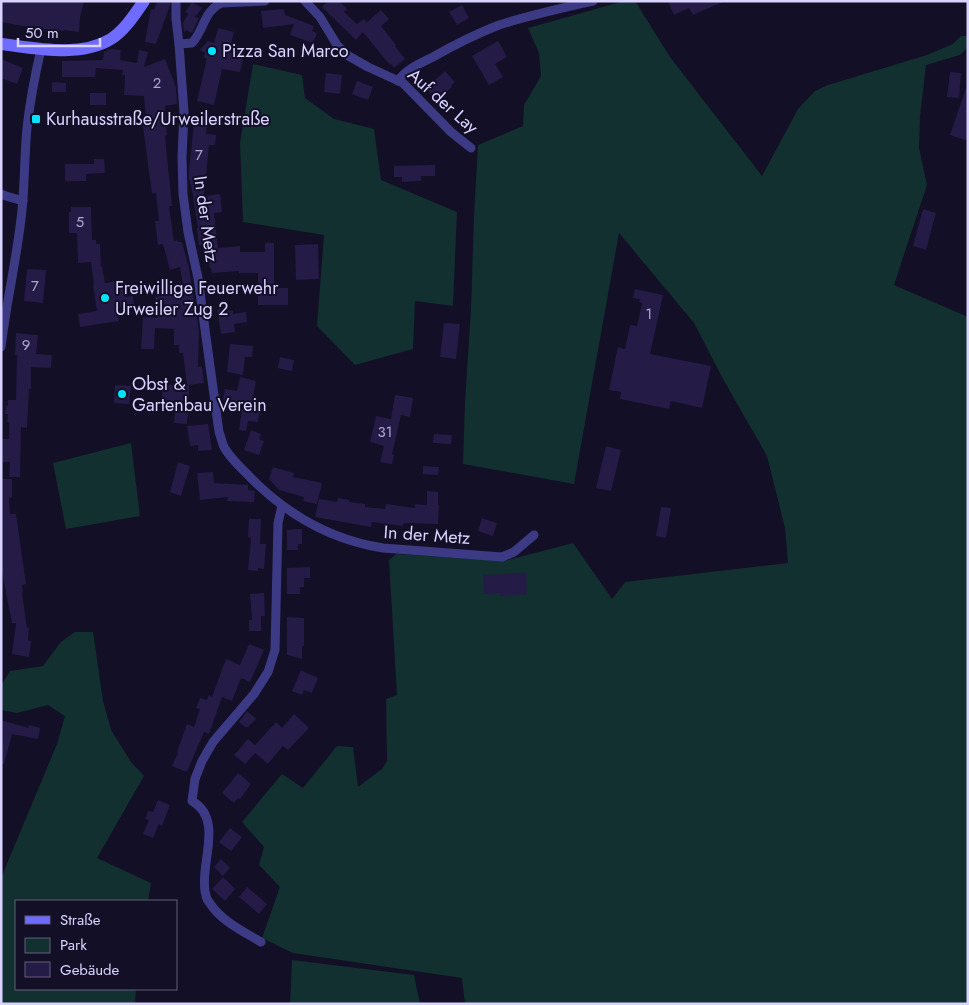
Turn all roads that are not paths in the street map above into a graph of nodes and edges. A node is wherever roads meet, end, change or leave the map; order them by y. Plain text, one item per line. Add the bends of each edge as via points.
1 (144, 1) edge
2 (176, 1) edge
3 (265, 1) edge
4 (305, 1) edge
5 (593, 1) edge
6 (1, 44) edge
7 (179, 44) junction
8 (41, 49) junction
9 (398, 80) junction
10 (471, 148) dead end
11 (1, 194) edge
12 (23, 201) junction
13 (3, 324) edge
14 (1, 348) edge
15 (282, 506) junction
16 (534, 535) dead end
17 (261, 942) dead end

1 - 8 main road via 124,28 98,45 63,50
2 - 7 street, In der Metz
3 - 7 street via 216,5 206,17 196,39 192,43
4 - 9 street, Auf der Lay via 320,16 337,45 347,55
5 - 9 street via 499,25 460,42
6 - 8 main road
7 - 15 street, In der Metz via 184,112 183,194 219,432 224,448 233,459
8 - 12 street via 27,130
9 - 10 street, Auf der Lay
11 - 12 street
12 - 13 street
13 - 14 street
15 - 16 street, In der Metz via 328,533 383,548 502,556 514,552
15 - 17 street via 278,523 275,650 268,672 254,694 213,742 202,761 192,801 199,806 209,829 204,884 207,901 223,919

